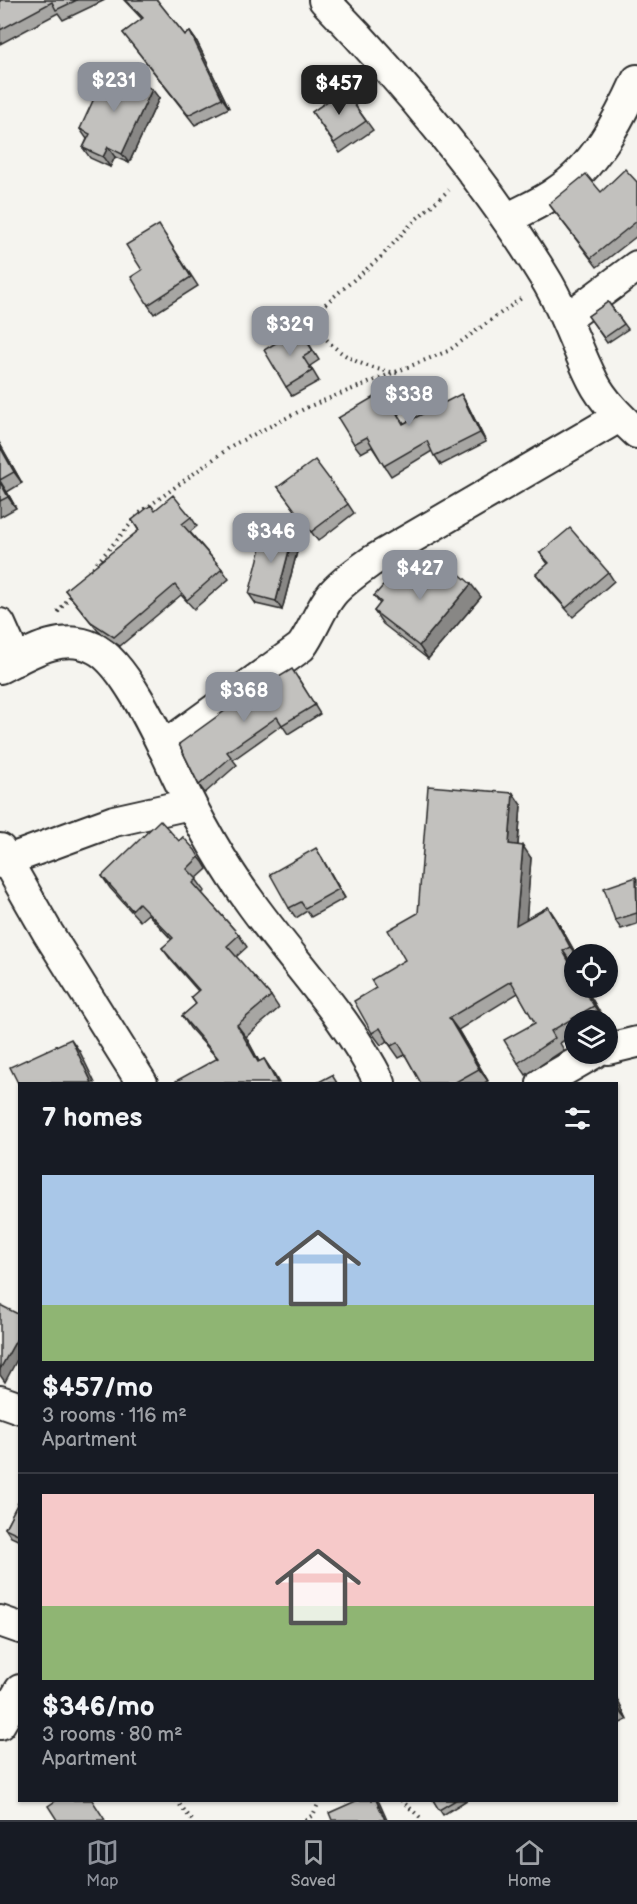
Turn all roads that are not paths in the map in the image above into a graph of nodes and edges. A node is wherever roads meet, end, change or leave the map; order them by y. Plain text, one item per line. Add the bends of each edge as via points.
1 (324, 0) edge
2 (637, 80) edge
3 (507, 219) junction
4 (637, 266) edge
5 (566, 319) junction
6 (628, 425) edge
7 (0, 624) edge
8 (17, 660) edge
9 (163, 747) junction
10 (190, 804) junction
11 (2, 858) edge
12 (637, 1042) edge
13 (618, 1047) edge
14 (575, 1064) edge
15 (141, 1082) edge
16 (380, 1082) edge
17 (544, 1082) edge
18 (0, 1401) edge
19 (18, 1407) edge
20 (0, 1621) edge
21 (18, 1627) edge
22 (18, 1693) edge
23 (0, 1724) edge

1 - 3 street via 436,127
2 - 3 street via 623,111 577,173 557,192
3 - 5 street via 547,280
4 - 5 street
5 - 6 street via 594,383
6 - 9 street via 372,561 331,596 301,647
7 - 8 street
8 - 9 street via 59,642 95,648 117,665
9 - 10 street
10 - 11 street via 114,821
10 - 16 street via 220,860 346,1025
11 - 15 street
12 - 13 street
14 - 17 street
18 - 19 street
20 - 21 street
22 - 23 street

